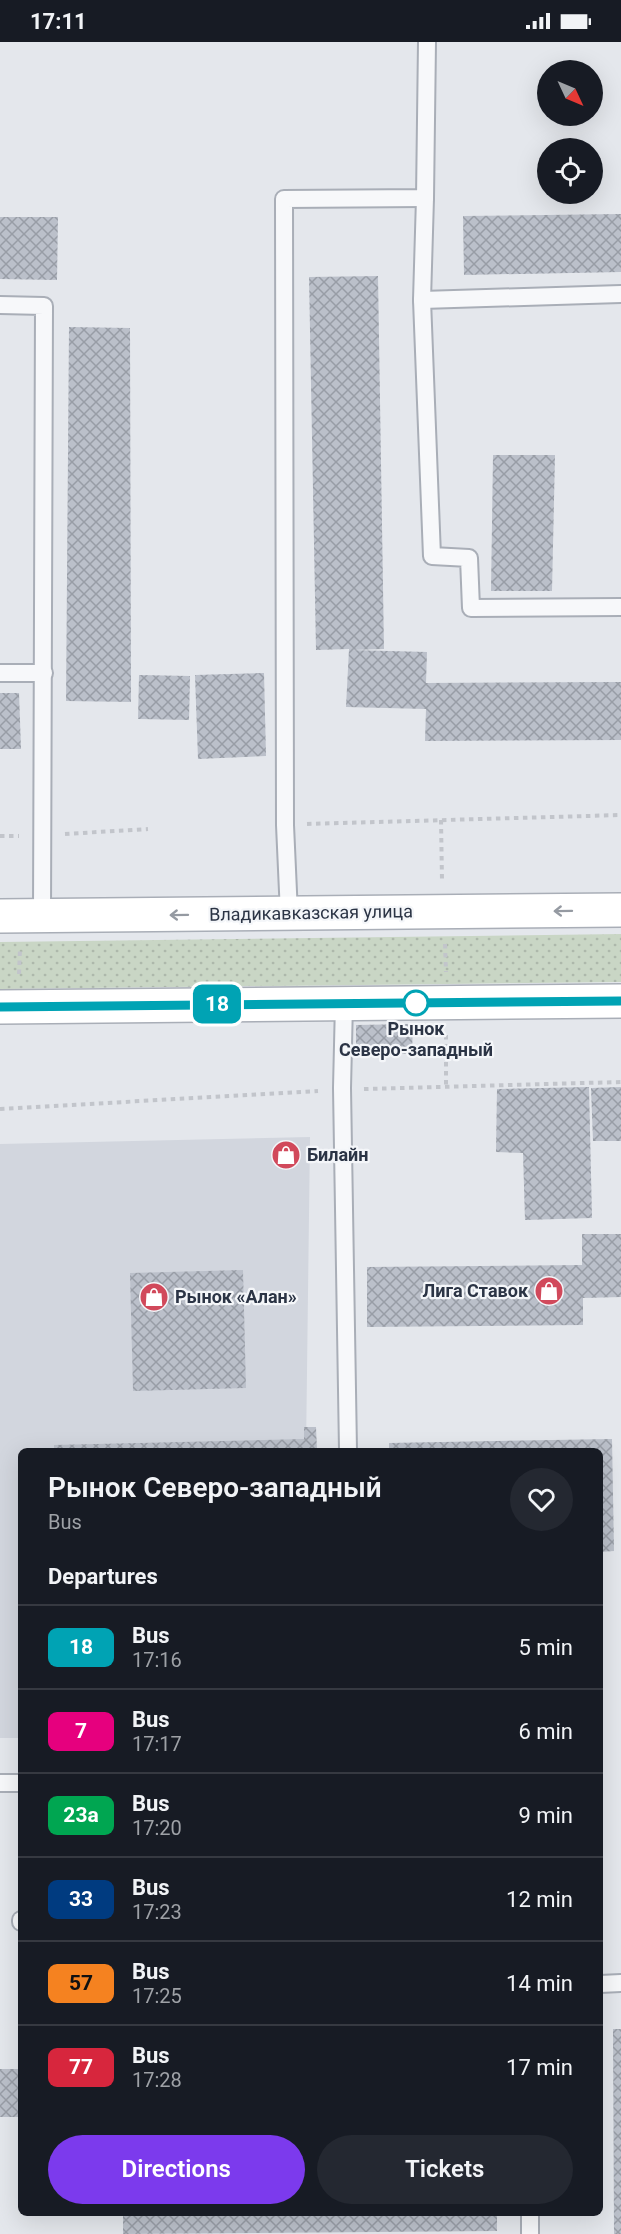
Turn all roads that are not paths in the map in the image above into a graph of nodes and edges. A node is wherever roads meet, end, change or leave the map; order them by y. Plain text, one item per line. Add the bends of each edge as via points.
1 (427, 42) edge
2 (425, 198) junction
3 (621, 294) edge
4 (422, 300) junction
5 (0, 305) edge
6 (621, 606) edge
7 (0, 673) edge
8 (44, 673) junction
9 (621, 910) edge
10 (289, 914) junction
11 (0, 916) edge
12 (42, 916) junction
13 (9, 994) edge
14 (621, 1001) edge
15 (344, 1003) junction
16 (348, 1448) edge
17 (0, 1783) edge
18 (18, 1783) edge
19 (621, 1983) edge
20 (603, 1984) edge
21 (530, 2216) edge
22 (530, 2234) edge

1 - 2 lane
2 - 4 lane
2 - 10 lane via 284,199 285,825
3 - 4 lane
4 - 6 lane via 432,556 469,558 471,608
5 - 8 lane via 44,306
7 - 8 lane
8 - 12 lane
9 -> 10 main road, Владикавказская улица
10 -> 12 main road, Владикавказская улица
11 - 12 main road, Владикавказская улица
13 - 15 main road
14 - 15 main road
15 - 16 lane
17 - 18 lane
19 - 20 lane
21 - 22 lane

